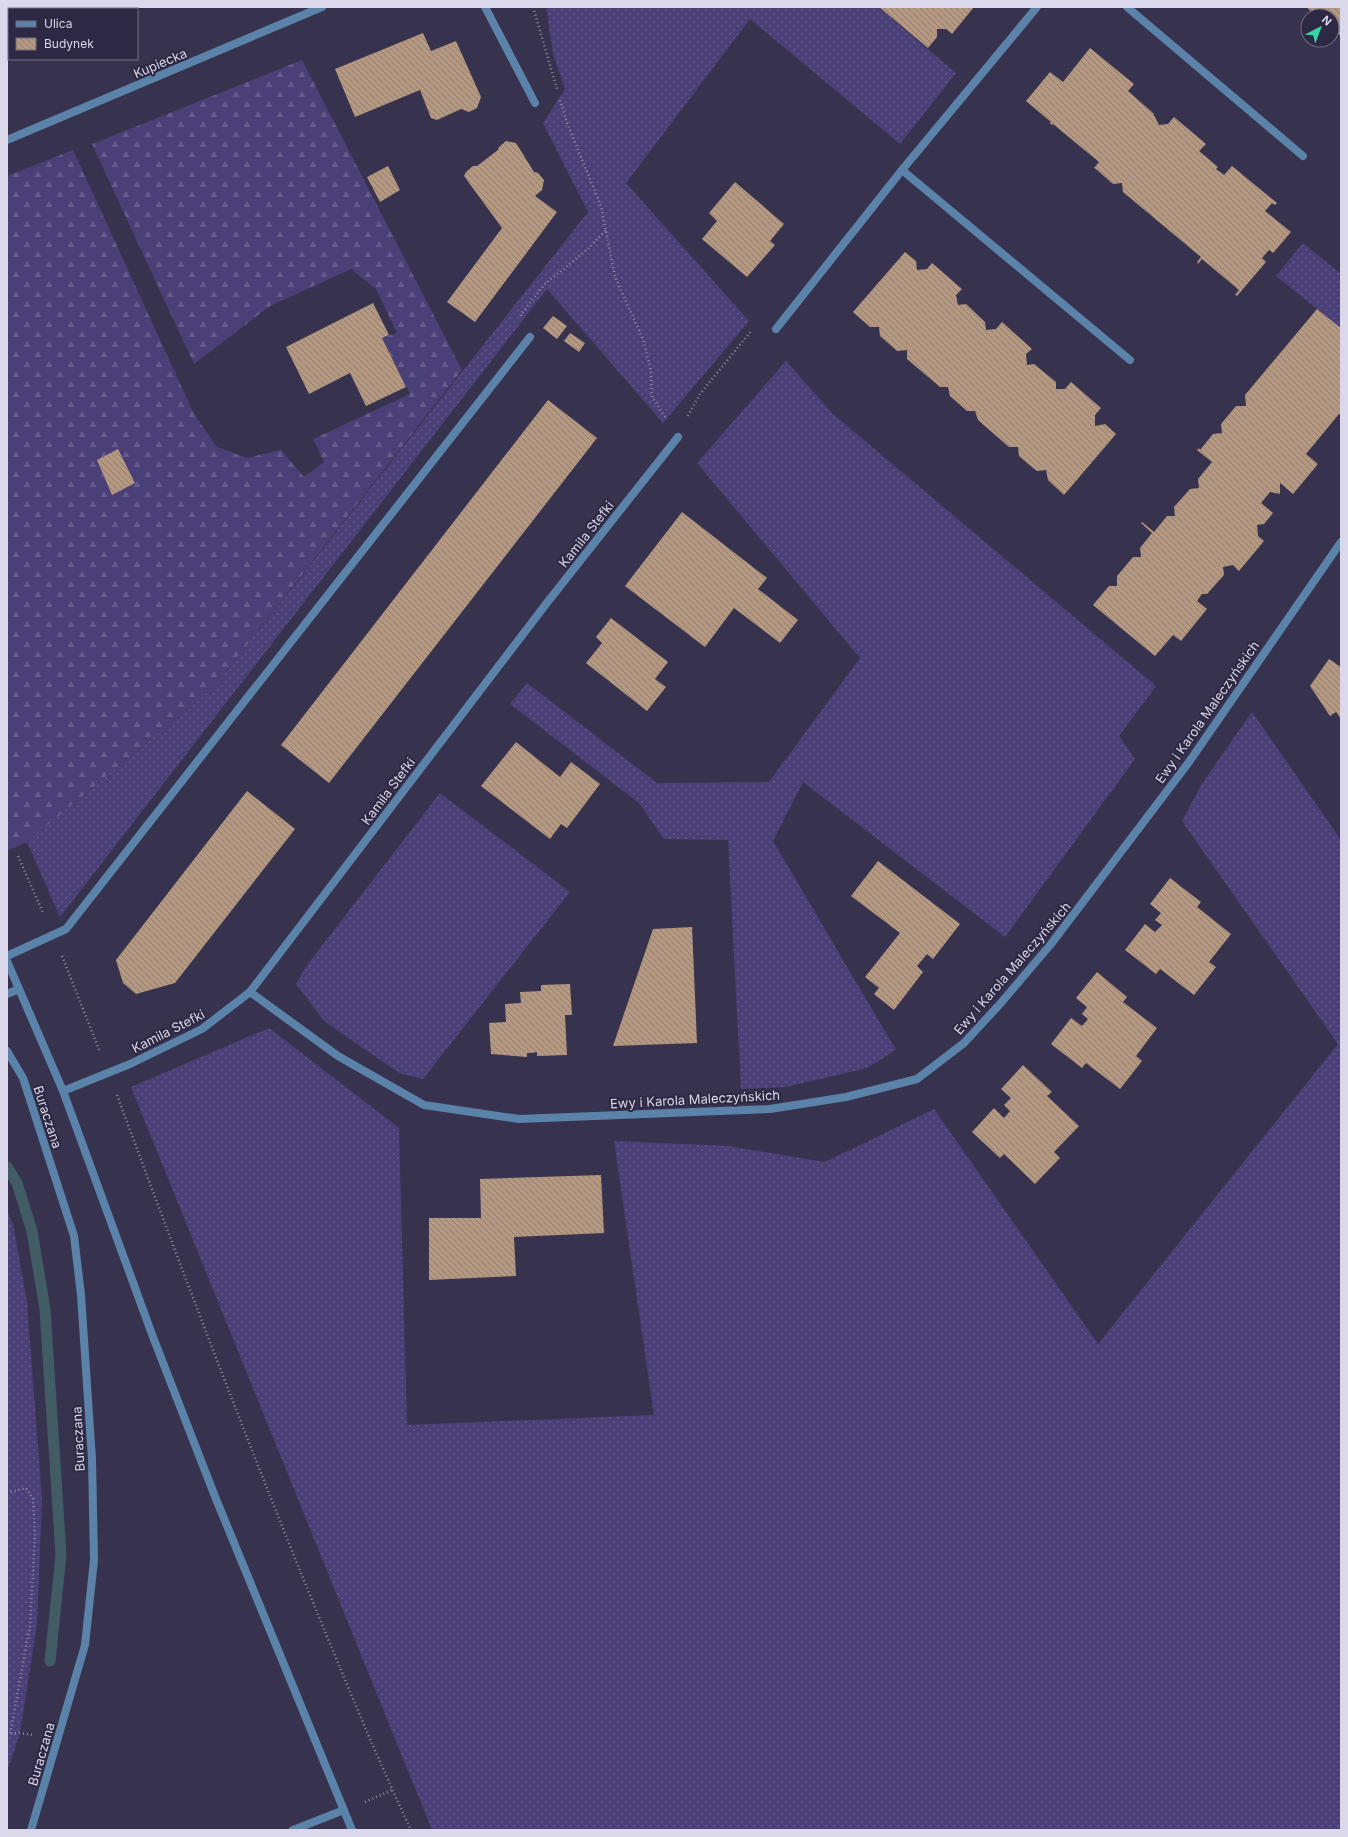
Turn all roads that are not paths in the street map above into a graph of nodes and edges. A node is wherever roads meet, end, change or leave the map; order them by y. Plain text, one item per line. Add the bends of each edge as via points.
1 (322, 7) edge
2 (485, 7) edge
3 (1036, 7) edge
4 (1127, 7) edge
5 (535, 102) dead end
6 (7, 140) edge
7 (1303, 156) dead end
8 (902, 170) junction
9 (776, 329) dead end
10 (530, 337) road end
11 (1130, 360) dead end
12 (678, 437) road end
13 (1341, 542) edge
14 (7, 956) edge
15 (7, 961) edge
16 (19, 989) junction
17 (250, 992) junction
18 (7, 994) edge
19 (7, 1051) edge
20 (63, 1091) junction
21 (344, 1810) junction
22 (31, 1830) edge
23 (293, 1830) edge
24 (352, 1830) edge

1 - 6 street, Kupiecka
2 - 5 street
3 - 8 street
4 - 7 street
8 - 9 street
8 - 11 street
10 - 14 street via 66,929
12 - 17 street, Kamila Stefki via 541,610
13 - 17 street, Ewy i Karola Maleczyńskich via 1189,762 1051,944 964,1043 917,1079 846,1097 770,1109 518,1119 424,1105 338,1056
15 - 16 street
16 - 18 street
16 - 20 street
17 - 20 street, Kamila Stefki via 202,1030
19 - 22 street, Buraczana via 23,1078 74,1236 81,1295 92,1459 94,1560 85,1645
20 - 21 street via 153,1337
21 - 23 street
21 - 24 street

